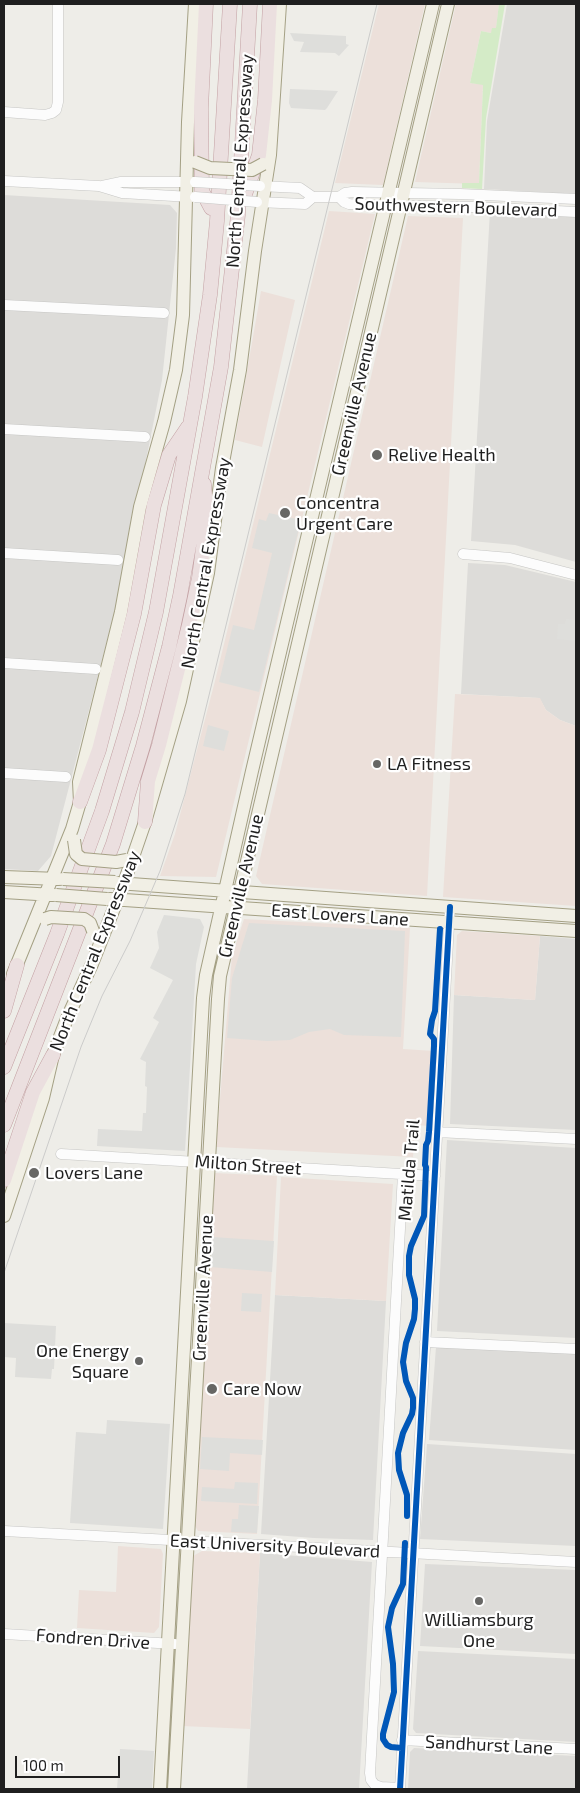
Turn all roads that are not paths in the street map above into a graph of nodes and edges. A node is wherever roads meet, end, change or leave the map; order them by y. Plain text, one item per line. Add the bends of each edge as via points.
1 (58, 4) edge
2 (195, 4) edge
3 (206, 4) edge
4 (230, 4) edge
5 (250, 4) edge
6 (270, 4) edge
7 (280, 4) edge
8 (432, 4) edge
9 (448, 4) edge
10 (417, 71) junction
11 (432, 75) junction
12 (4, 112) edge
13 (192, 159) junction
14 (266, 161) junction
15 (4, 181) edge
16 (191, 182) junction
17 (99, 186) junction
18 (262, 186) junction
19 (388, 192) junction
20 (404, 193) junction
21 (435, 194) junction
22 (339, 196) junction
23 (191, 197) junction
24 (313, 197) junction
25 (576, 199) edge
26 (260, 202) junction
27 (384, 206) junction
28 (435, 206) junction
29 (401, 207) junction
30 (576, 212) edge
31 (238, 215) junction
32 (217, 221) junction
33 (4, 306) edge
34 (164, 314) dead end
35 (357, 322) junction
36 (372, 326) junction
37 (335, 419) junction
38 (191, 422) junction
39 (350, 422) junction
40 (4, 429) edge
41 (145, 437) dead end
42 (203, 469) junction
43 (308, 533) junction
44 (323, 536) junction
45 (4, 553) edge
46 (463, 554) dead end
47 (118, 560) dead end
48 (576, 575) edge
49 (4, 663) edge
50 (96, 669) dead end
51 (4, 773) edge
52 (66, 777) dead end
53 (80, 802) junction
54 (144, 822) junction
55 (73, 834) junction
56 (136, 849) junction
57 (4, 877) edge
58 (57, 879) junction
59 (120, 883) junction
60 (225, 891) junction
61 (4, 892) edge
62 (239, 892) junction
63 (50, 895) junction
64 (112, 899) junction
65 (450, 907) junction
66 (222, 908) junction
67 (235, 908) junction
68 (576, 916) edge
69 (449, 922) junction
70 (31, 930) junction
71 (576, 931) edge
72 (92, 964) junction
73 (17, 966) junction
74 (4, 995) edge
75 (4, 1011) edge
76 (53, 1055) junction
77 (4, 1066) edge
78 (4, 1125) edge
79 (437, 1132) junction
80 (576, 1139) edge
81 (60, 1154) dead end
82 (195, 1162) junction
83 (209, 1164) junction
84 (403, 1174) junction
85 (435, 1176) junction
86 (4, 1180) edge
87 (4, 1216) edge
88 (186, 1324) junction
89 (201, 1324) junction
90 (425, 1342) junction
91 (576, 1349) edge
92 (182, 1399) junction
93 (196, 1400) junction
94 (4, 1531) edge
95 (174, 1540) junction
96 (188, 1540) junction
97 (382, 1552) junction
98 (413, 1554) junction
99 (576, 1562) edge
100 (4, 1634) edge
101 (168, 1644) junction
102 (182, 1645) junction
103 (402, 1740) junction
104 (576, 1749) edge
105 (160, 1789) edge
106 (174, 1789) edge
107 (400, 1789) edge

1 - 12 street via 56,110 45,115
2 - 13 main road via 189,86
3 - 32 highway via 201,108 202,191
4 - 32 highway, North Central Expressway
5 - 31 highway, North Central Expressway
6 - 31 highway via 259,155
7 - 14 main road, North Central Expressway via 275,99
8 - 10 main road, Greenville Avenue
9 - 11 main road, Greenville Avenue
10 - 11 main road
10 - 19 main road, Greenville Avenue
11 - 20 main road, Greenville Avenue
13 - 14 main road, bridge via 210,168 252,170
13 - 16 main road
14 - 18 main road, North Central Expressway
15 - 17 street, Southwestern Boulevard
16 - 17 street, Southwestern Boulevard via 121,182
16 - 18 street, Southwestern Boulevard, bridge
16 - 23 main road
17 - 23 street, Southwestern Boulevard via 122,193
18 - 24 street, Southwestern Boulevard via 300,188
18 - 26 main road, North Central Expressway
19 - 20 street, Southwestern Boulevard
19 - 22 street, Southwestern Boulevard via 352,192
19 - 27 main road, Greenville Avenue
20 - 21 street, Southwestern Boulevard
20 - 29 main road, Greenville Avenue
21 - 25 street, Southwestern Boulevard
21 - 28 street
22 - 24 street, Southwestern Boulevard
22 - 27 street, Southwestern Boulevard via 349,204
23 - 26 street, Southwestern Boulevard, bridge
23 - 53 main road via 176,370 140,507 122,612 80,782
24 - 26 street, Southwestern Boulevard via 305,204
26 - 54 main road, North Central Expressway via 240,370 222,468 208,573 180,702
27 - 29 street, Southwestern Boulevard
27 - 35 main road, Greenville Avenue
28 - 29 street, Southwestern Boulevard
28 - 30 street, Southwestern Boulevard
29 - 36 main road, Greenville Avenue
31 - 42 highway, North Central Expressway via 221,367
32 - 38 highway, North Central Expressway via 207,320
33 - 34 street
35 - 36 main road
35 - 37 main road, Greenville Avenue
36 - 39 main road, Greenville Avenue
37 - 39 main road
37 - 43 main road, Greenville Avenue
38 - 53 highway via 169,455 154,506 132,623 98,750
38 - 77 highway, North Central Expressway via 154,620 123,745 88,854
39 - 44 main road, Greenville Avenue
40 - 41 street
42 - 54 highway via 207,518 199,578 148,781
42 - 78 highway, North Central Expressway via 157,696 129,795 80,932
43 - 44 main road
43 - 60 main road, Greenville Avenue
44 - 62 main road, Greenville Avenue
45 - 47 street
46 - 48 street via 510,558
49 - 50 street
51 - 52 street
53 - 55 main road
54 - 56 main road, North Central Expressway
55 - 56 main road, bridge via 74,849 82,859 127,860
55 - 58 main road
56 - 59 main road, North Central Expressway
57 - 58 main road
58 - 59 main road, East Lovers Lane, bridge
58 - 63 main road
59 - 60 main road, East Lovers Lane
59 - 64 main road, North Central Expressway
60 - 62 main road, East Lovers Lane
60 - 66 main road, Greenville Avenue
61 - 63 main road
62 - 65 main road, East Lovers Lane
62 - 67 main road, Greenville Avenue
63 - 64 main road, East Lovers Lane, bridge
63 - 70 main road
64 - 66 main road, East Lovers Lane
64 - 72 main road, North Central Expressway
65 - 68 main road, East Lovers Lane
65 - 69 street
66 - 67 main road, East Lovers Lane
66 - 82 main road, Greenville Avenue via 209,956 203,998
67 - 69 main road, East Lovers Lane
67 - 83 main road, Greenville Avenue via 220,976
69 - 71 main road, East Lovers Lane
69 - 79 street
70 - 72 main road, bridge via 51,917 84,919 93,931
70 - 73 main road
72 - 76 main road, North Central Expressway
73 - 74 main road
73 - 75 highway
76 - 86 highway via 33,1092
76 - 87 main road, North Central Expressway via 44,1098
79 - 80 street
79 - 85 street
81 - 82 street, Milton Street
82 - 83 street, Milton Street
82 - 88 main road, Greenville Avenue
83 - 84 street, Milton Street
83 - 89 main road, Greenville Avenue
84 - 85 street, Milton Street
84 - 97 street
85 - 90 street
88 - 89 main road
88 - 92 main road, Greenville Avenue
89 - 93 main road, Greenville Avenue
90 - 91 street
90 - 98 street
92 - 93 main road
92 - 95 main road, Greenville Avenue
93 - 96 main road, Greenville Avenue
94 - 95 street, East University Boulevard
95 - 96 street, East University Boulevard
95 - 101 main road, Greenville Avenue
96 - 97 street, East University Boulevard
96 - 102 main road, Greenville Avenue
97 - 98 street, East University Boulevard
97 - 107 street via 370,1773 376,1785
98 - 99 street, East University Boulevard
98 - 103 street
100 - 101 street, Fondren Drive
101 - 102 street, Fondren Drive
101 - 105 main road, Greenville Avenue
102 - 106 main road, Greenville Avenue
103 - 104 street, Sandhurst Lane
103 - 107 street

